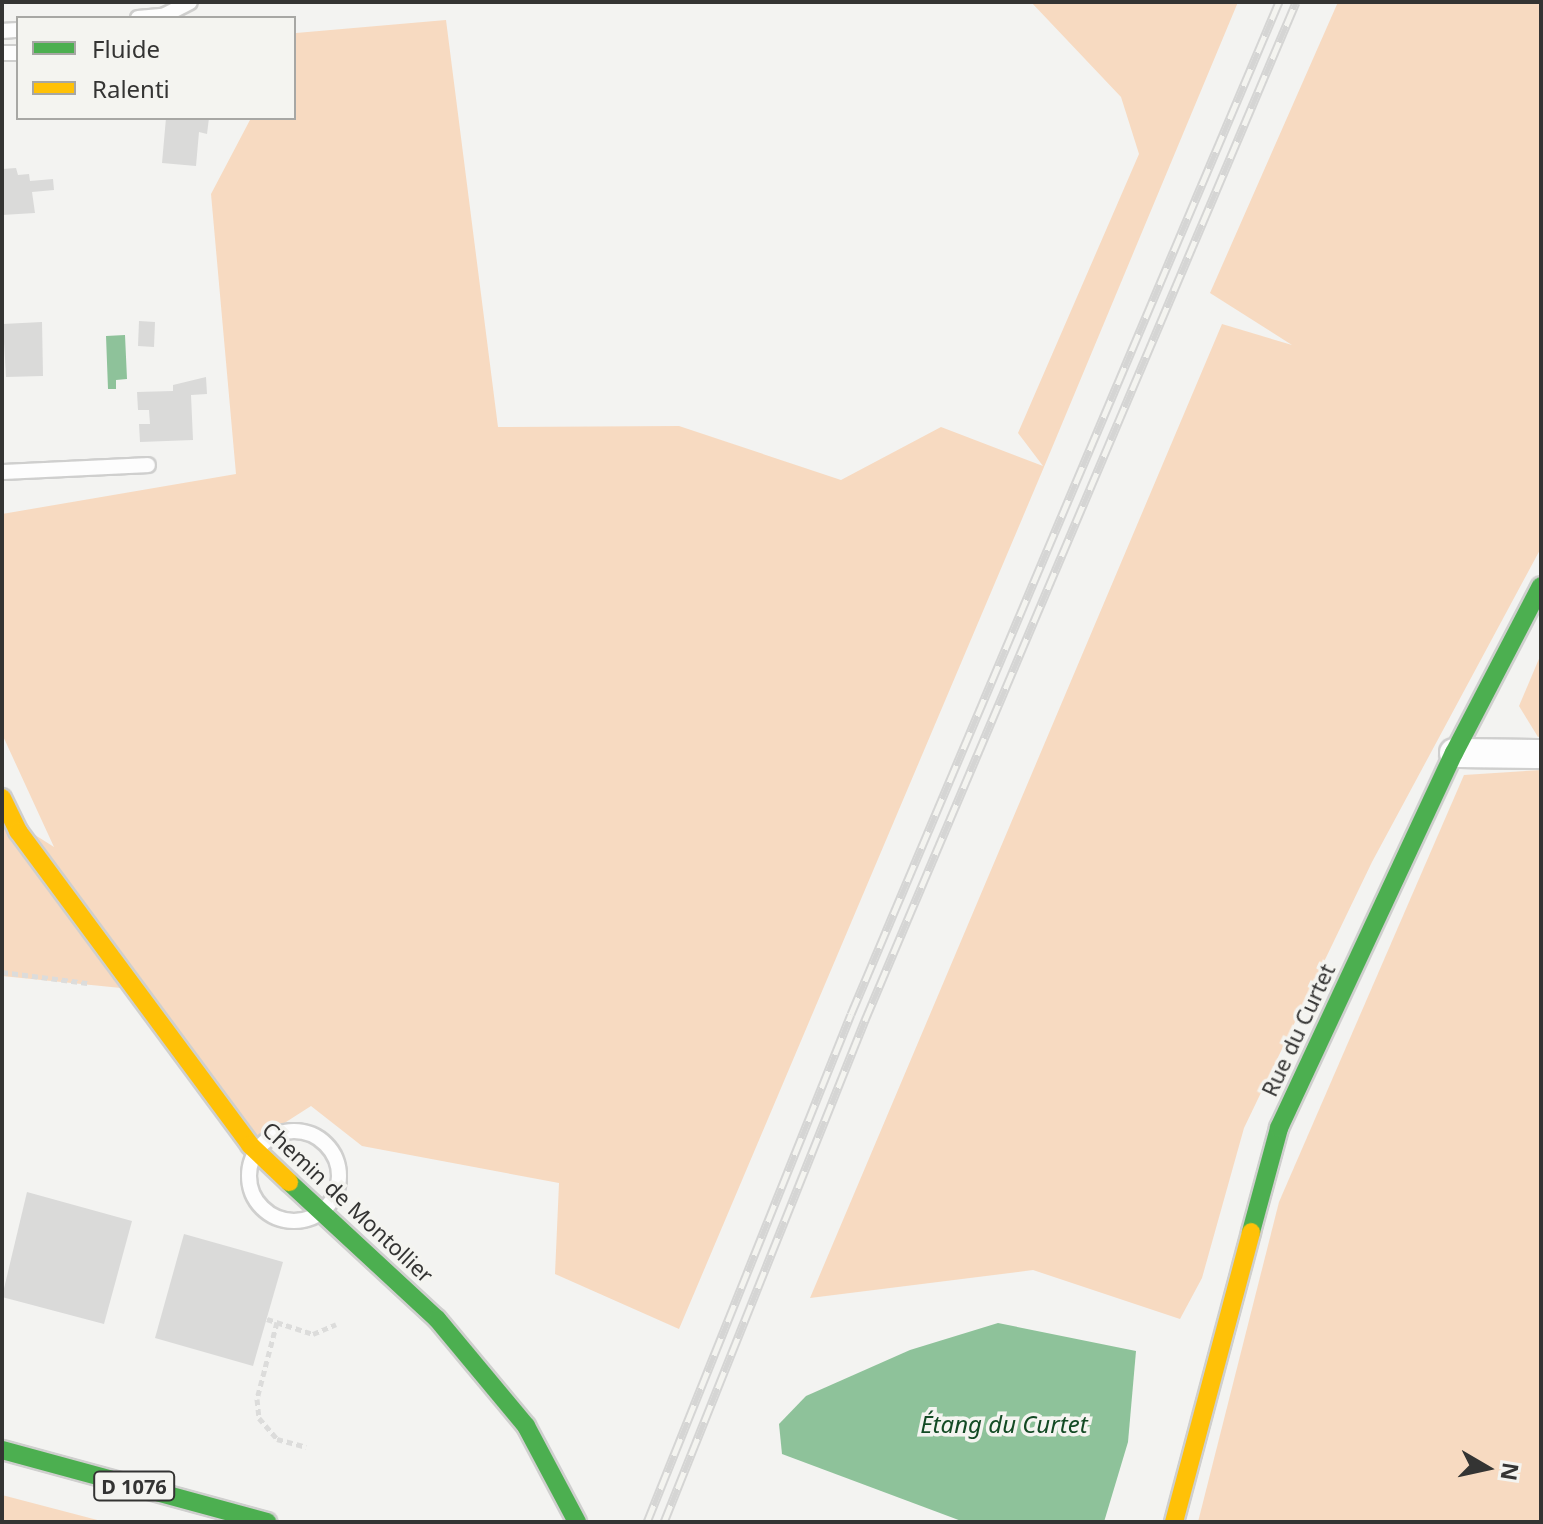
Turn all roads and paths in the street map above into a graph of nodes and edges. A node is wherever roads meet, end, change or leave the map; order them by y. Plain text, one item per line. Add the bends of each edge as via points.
1 (190, 2) edge
2 (163, 16) edge
3 (148, 465) dead end
4 (2, 472) edge
5 (1541, 586) edge
6 (1454, 753) junction
7 (1541, 754) edge
8 (2, 798) edge
9 (2, 972) edge
10 (131, 989) junction
11 (256, 1151) junction
12 (321, 1212) junction
13 (267, 1319) dead end
14 (277, 1322) junction
15 (336, 1324) dead end
16 (306, 1447) dead end
17 (2, 1450) edge
18 (267, 1522) edge
19 (577, 1522) edge
20 (1174, 1522) edge

1 - 2 lane
3 - 4 lane
5 - 6 street, Rue du Curtet
6 - 7 street
6 - 20 street, Rue du Curtet via 1279,1128
8 - 10 street, Chemin de Montollier via 18,831
9 - 10 path
10 - 11 street, Chemin de Montollier
11 - 12 street, Chemin de Montollier
11 - 12 lane via 249,1180 261,1206 287,1221
11 - 12 lane via 281,1132 312,1134 325,1142 339,1170 332,1201
12 - 19 street, Chemin de Montollier via 437,1319 526,1426
13 - 14 path
14 - 15 path via 313,1334
14 - 16 path via 257,1399 259,1418 277,1439
17 - 18 street, D 1076

